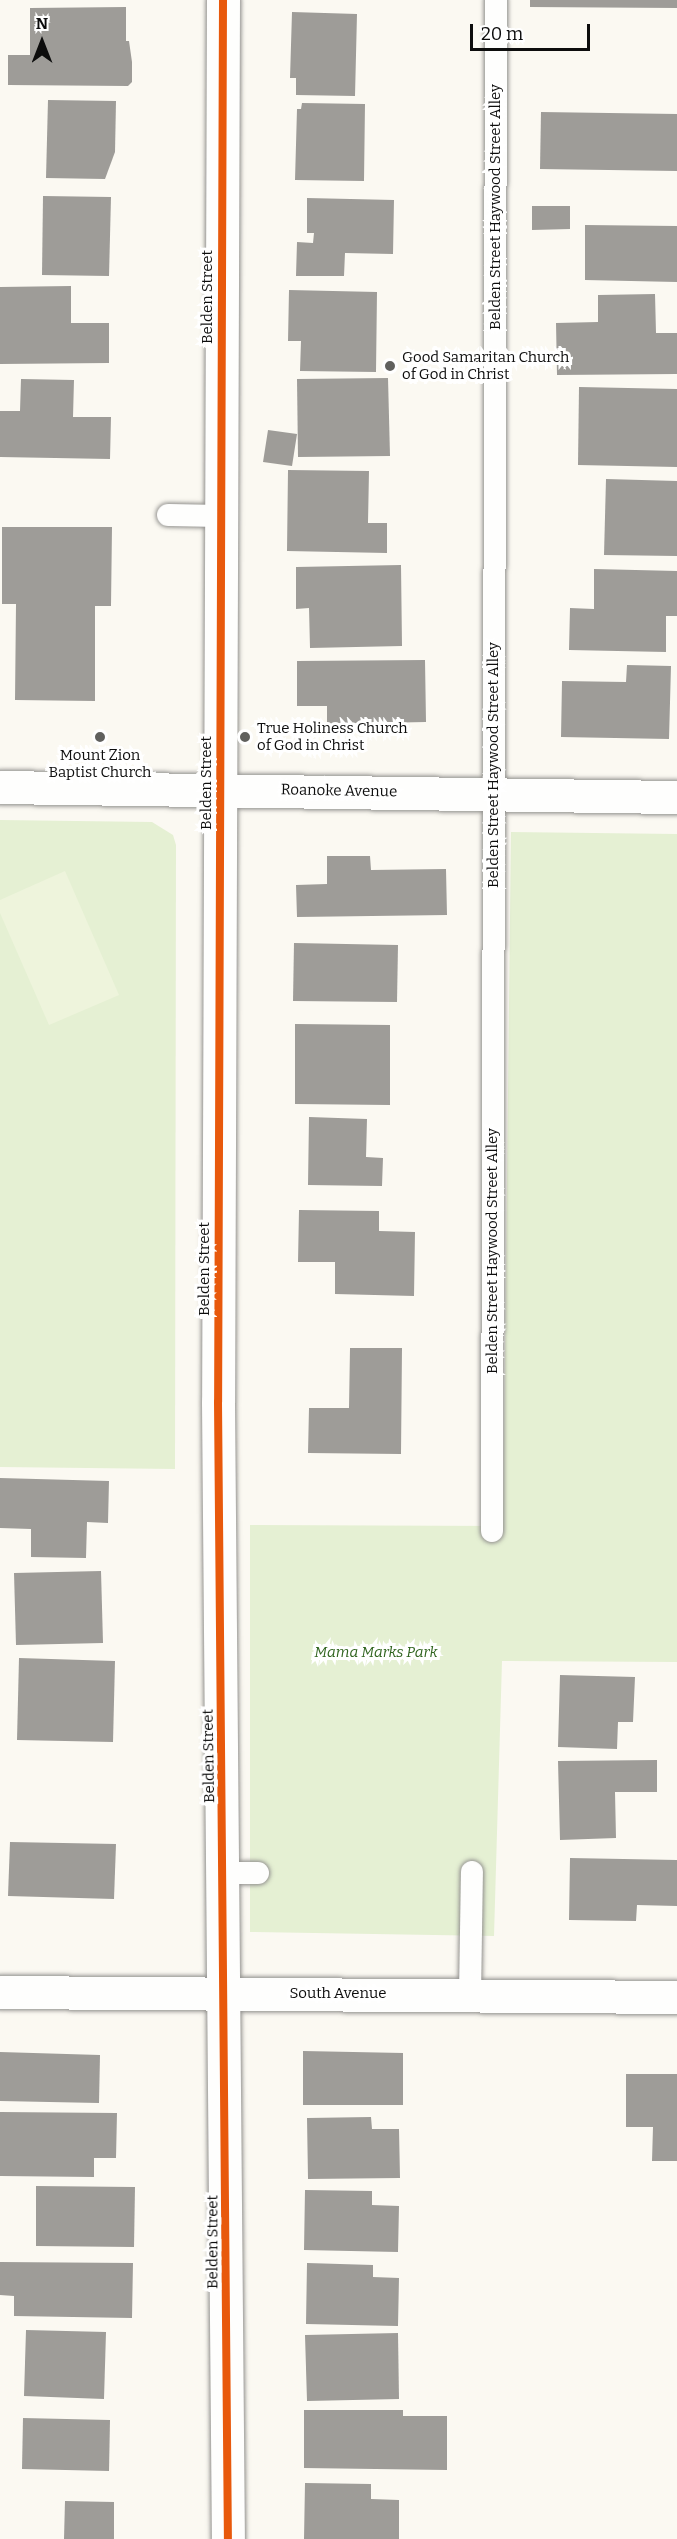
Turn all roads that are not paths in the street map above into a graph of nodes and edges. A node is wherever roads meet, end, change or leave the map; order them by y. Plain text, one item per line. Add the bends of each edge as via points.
1 (223, 0) edge
2 (496, 0) edge
3 (168, 515) dead end
4 (222, 516) junction
5 (0, 787) edge
6 (220, 790) junction
7 (494, 794) junction
8 (677, 797) edge
9 (492, 1531) dead end
10 (472, 1872) dead end
11 (224, 1873) junction
12 (258, 1873) dead end
13 (0, 1992) edge
14 (225, 1993) junction
15 (470, 1995) junction
16 (677, 1996) edge
17 (228, 2539) edge

1 - 4 street, Belden Street
2 - 7 lane, Belden Street Haywood Street Alley
3 - 4 lane
4 - 6 street, Belden Street
5 - 6 street, Roanoke Avenue
6 - 7 street, Roanoke Avenue
6 - 11 street, Belden Street via 218,1402
7 - 8 street, Roanoke Avenue
7 - 9 lane, Belden Street Haywood Street Alley
10 - 15 lane
11 - 12 lane
11 - 14 street, Belden Street
13 - 14 street, South Avenue
14 - 15 street, South Avenue
14 - 17 street, Belden Street
15 - 16 street, South Avenue

